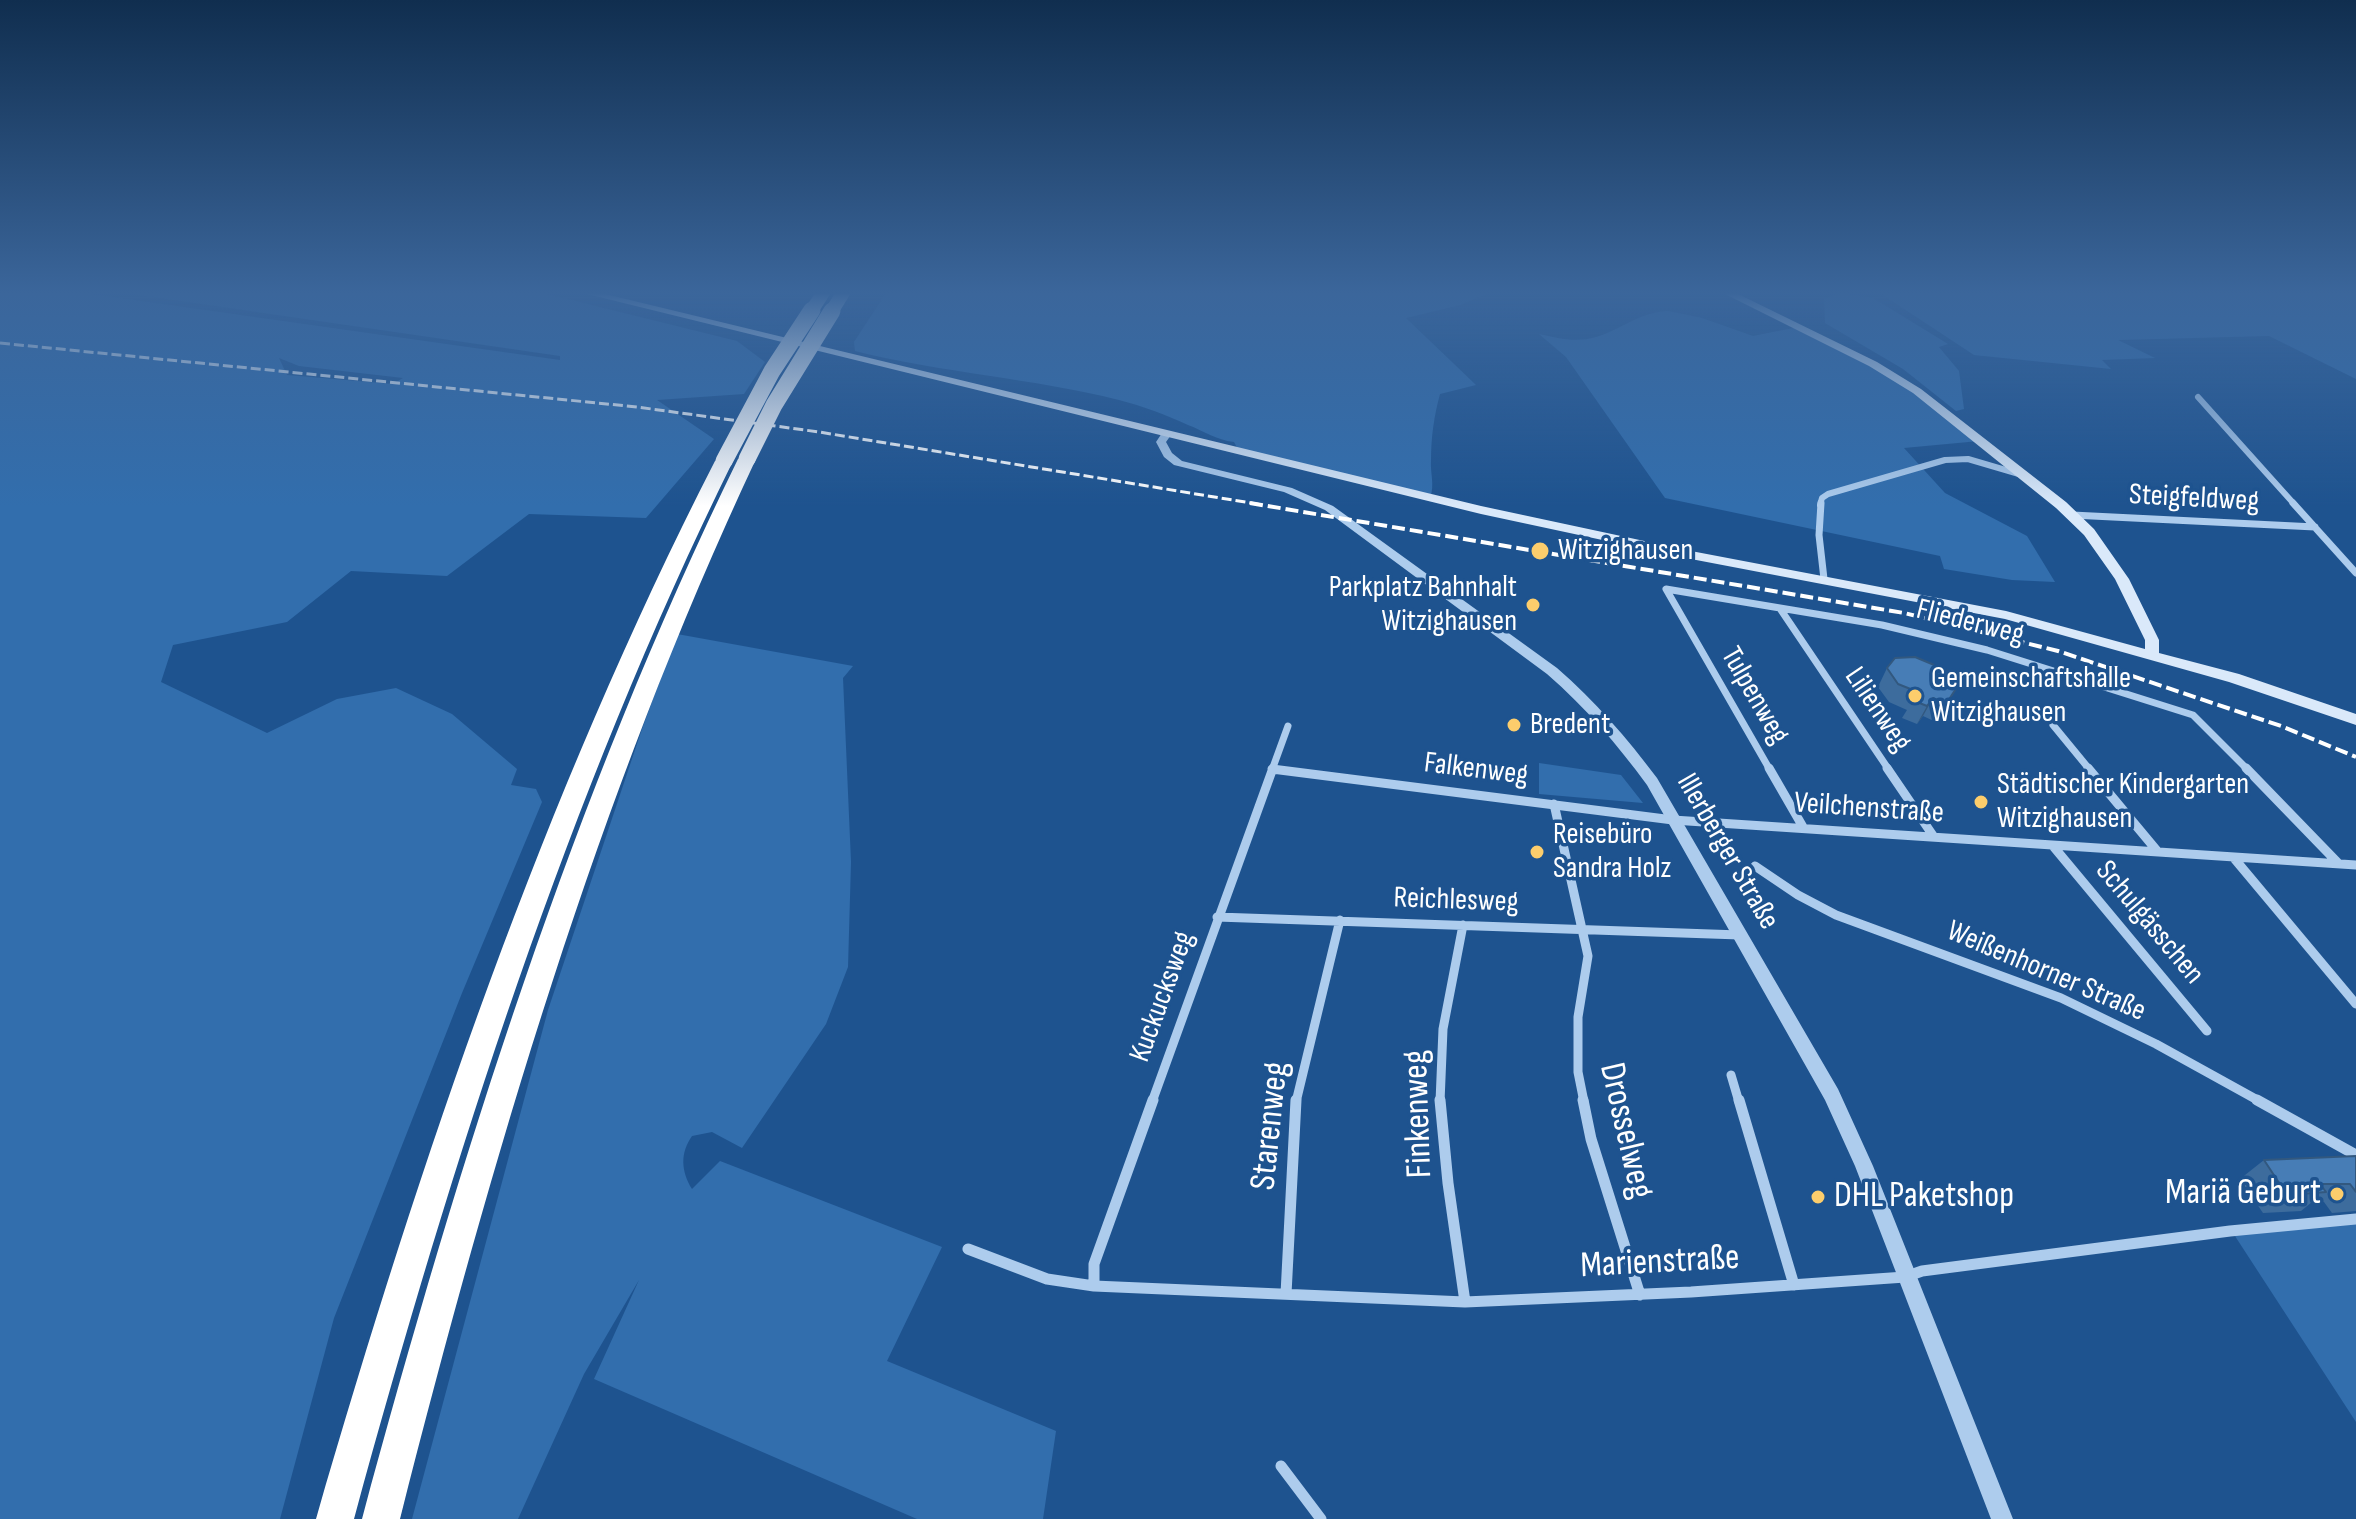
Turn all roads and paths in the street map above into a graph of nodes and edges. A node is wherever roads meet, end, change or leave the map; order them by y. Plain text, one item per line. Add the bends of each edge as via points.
1 (777, 364) edge
2 (799, 364) edge
3 (877, 364) edge
4 (1873, 364) edge
5 (2198, 397) dead end
6 (1166, 435) junction
7 (735, 460) junction
8 (2022, 474) junction
9 (2072, 515) junction
10 (2315, 527) junction
11 (2356, 573) edge
12 (1824, 579) junction
13 (1666, 589) joint
14 (1781, 610) junction
15 (2152, 653) junction
16 (2356, 720) edge
17 (2053, 725) dead end
18 (1288, 726) dead end
19 (1272, 769) junction
20 (1554, 804) junction
21 (1673, 820) junction
22 (1803, 827) junction
23 (1934, 837) junction
24 (2053, 846) junction
25 (2158, 852) junction
26 (2233, 857) junction
27 (2339, 864) junction
28 (2356, 865) edge
29 (1755, 866) dead end
30 (1217, 917) junction
31 (1340, 920) junction
32 (1463, 925) junction
33 (1583, 930) junction
34 (1740, 935) junction
35 (2356, 1004) edge
36 (2207, 1031) dead end
37 (1731, 1075) dead end
38 (2356, 1155) edge
39 (2356, 1219) edge
40 (968, 1249) dead end
41 (1905, 1277) junction
42 (1794, 1285) junction
43 (1094, 1286) junction
44 (1286, 1294) junction
45 (1640, 1295) junction
46 (1465, 1302) junction
47 (1281, 1466) dead end
48 (335, 1519) edge
49 (381, 1519) edge
50 (1321, 1519) edge
51 (2002, 1519) edge

1 - 7 highway, bridge
2 - 7 highway, bridge
3 - 6 main road
4 - 8 main road via 1953,417
5 - 10 street
6 - 12 main road via 1481,510
6 - 21 street, Illerberger Straße via 1163,449 1178,463 1288,490 1329,508 1552,671 1601,715 1652,782
7 - 48 highway via 659,592 604,716 458,1116
7 - 49 highway via 633,715 539,983 451,1264
8 - 9 main road
8 - 12 street via 1968,459 1945,460 1828,494 1819,509
9 - 10 street, Steigfeldweg
9 - 15 main road via 2122,579 2152,640
10 - 11 street
12 - 15 main road via 1997,613
13 - 14 street, Fliederweg
13 - 22 street, Tulpenweg
14 - 23 street, Lilienweg
14 - 27 street, Fliederweg via 1882,625 1987,650 2193,715
15 - 16 main road
17 - 25 street
18 - 19 street, Kuckucksweg
19 - 20 street, Falkenweg
19 - 30 street, Kuckucksweg
20 - 21 street, Falkenweg
20 - 33 street, Drosselweg
21 - 22 street, Veilchenstraße
21 - 34 street, Illerberger Straße
22 - 23 street, Veilchenstraße
23 - 24 street, Veilchenstraße
24 - 25 street, Veilchenstraße
24 - 36 street, Schulgässchen
25 - 26 street, Veilchenstraße
26 - 27 street, Veilchenstraße
26 - 35 street
27 - 28 street, Veilchenstraße
29 - 38 street, Weißenhorner Straße via 1836,915 2061,998 2156,1044
30 - 31 street, Reichlesweg
30 - 43 street, Kuckucksweg via 1094,1264
31 - 32 street, Reichlesweg
31 - 44 street, Starenweg via 1296,1095
32 - 33 street, Reichlesweg
32 - 46 street, Finkenweg via 1440,1065 1443,1138
33 - 34 street, Reichlesweg
33 - 45 street, Drosselweg via 1588,956 1578,1017 1578,1072 1591,1139
34 - 41 street, Illerberger Straße via 1832,1095
37 - 42 street
39 - 41 street, Marienstraße via 2166,1239
40 - 43 street, Marienstraße via 1047,1279
41 - 42 street, Marienstraße
41 - 51 street, Illerberger Straße
42 - 45 street, Marienstraße
43 - 44 street, Marienstraße
44 - 46 street, Marienstraße
45 - 46 street, Marienstraße
47 - 50 street

